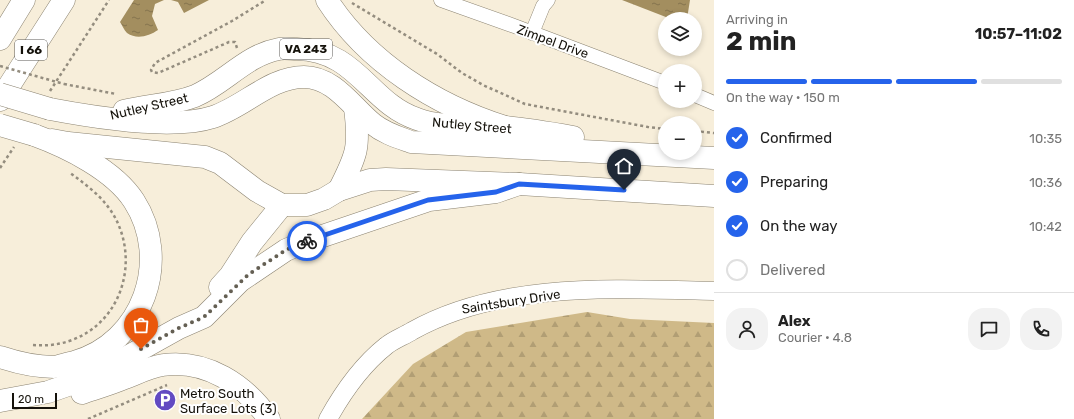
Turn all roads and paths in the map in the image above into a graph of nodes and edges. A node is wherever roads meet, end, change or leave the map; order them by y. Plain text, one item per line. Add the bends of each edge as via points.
1 (24, 0) edge
2 (64, 0) edge
3 (109, 0) edge
4 (266, 0) edge
5 (327, 0) edge
6 (347, 0) edge
7 (441, 0) edge
8 (548, 0) edge
9 (532, 33) junction
10 (0, 39) edge
11 (236, 50) dead end
12 (0, 66) edge
13 (658, 81) edge
14 (0, 94) edge
15 (120, 95) dead end
16 (702, 98) edge
17 (0, 100) edge
18 (49, 102) junction
19 (714, 103) edge
20 (355, 108) junction
21 (99, 117) junction
22 (0, 125) edge
23 (505, 127) junction
24 (658, 128) edge
25 (702, 132) edge
26 (714, 133) edge
27 (26, 138) junction
28 (658, 150) edge
29 (702, 156) edge
30 (714, 158) edge
31 (0, 168) edge
32 (63, 168) dead end
33 (519, 184) junction
34 (338, 190) junction
35 (714, 196) edge
36 (282, 205) junction
37 (714, 291) edge
38 (179, 328) junction
39 (26, 345) dead end
40 (0, 358) edge
41 (167, 385) dead end
42 (0, 401) edge
43 (0, 406) edge
44 (88, 419) edge
45 (269, 419) edge
46 (328, 419) edge

1 - 10 main road
2 - 17 main road, I 66
3 - 18 path
4 - 11 path via 155,63 150,70 158,73 229,42 237,44
5 - 23 main road via 335,13 378,58 398,74 442,101 479,119
6 - 24 path via 437,54 462,73 507,97 532,106
7 - 9 street, Zimpel Drive
8 - 9 street
9 - 13 street, Zimpel Drive
12 - 15 path, bridge via 64,84
14 - 18 main road, VA 243, bridge
16 - 19 street
18 - 21 main road, Nutley Street / VA 243
20 - 21 main road, Nutley Street / VA 243 via 346,97 328,84 304,77 275,84 212,117 187,122
20 - 30 main road, Nutley Street / VA 243 via 387,134 411,142
20 - 34 main road via 358,140 356,153
21 - 23 main road, Nutley Street / VA 243 via 194,96 224,79 252,58 279,49 307,49 329,54 350,68 390,104 417,119 436,123
22 - 27 main road, bridge
23 - 28 main road, Nutley Street / VA 243
25 - 26 path
27 - 31 path
27 - 36 main road via 204,156 220,163 257,191
27 - 40 main road via 56,144 85,158 120,185 133,200 149,234 152,270 141,307 119,337 103,349 85,359 55,367 25,365
29 - 30 main road, Nutley Street / VA 243
32 - 39 path via 96,193 113,213 125,245 124,280 115,303 93,328 71,341
33 - 34 main road via 381,179
33 - 35 main road
33 - 38 main road via 496,192 428,200 286,250 240,281 204,317
34 - 36 main road via 324,200
36 - 38 main road via 252,242 230,276
37 - 46 street, Saintsbury Drive via 617,289 569,292 521,296 455,310 387,345 368,362 348,386
38 - 42 main road via 91,377 48,392
41 - 44 path
43 - 45 main road via 23,405 68,396 152,368 183,364 226,378 259,404

